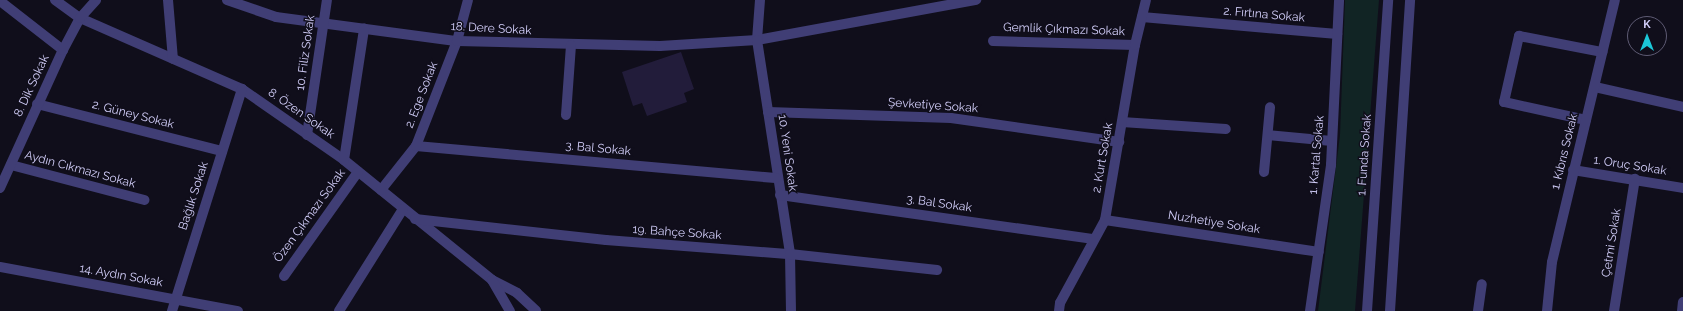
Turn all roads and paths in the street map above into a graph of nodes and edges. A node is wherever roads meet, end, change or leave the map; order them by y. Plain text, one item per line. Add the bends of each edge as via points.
1 (55, 0) edge
2 (96, 0) edge
3 (168, 0) edge
4 (228, 0) edge
5 (327, 0) edge
6 (468, 0) edge
7 (759, 0) edge
8 (976, 0) edge
9 (1146, 0) edge
10 (1339, 0) edge
11 (1388, 0) edge
12 (1410, 0) edge
13 (1615, 0) edge
14 (0, 1) edge
15 (248, 4) edge
16 (1142, 17) junction
17 (80, 18) junction
18 (324, 24) junction
19 (364, 29) junction
20 (1337, 34) junction
21 (757, 40) junction
22 (457, 41) junction
23 (993, 41) dead end
24 (571, 45) junction
25 (1135, 45) junction
26 (63, 50) junction
27 (1602, 52) junction
28 (173, 59) junction
29 (1595, 87) junction
30 (242, 89) junction
31 (37, 104) junction
32 (1270, 107) dead end
33 (1683, 108) edge
34 (768, 112) junction
35 (566, 115) dead end
36 (1586, 120) junction
37 (1122, 122) junction
38 (1226, 129) dead end
39 (307, 135) junction
40 (1268, 135) junction
41 (1332, 141) junction
42 (1119, 142) junction
43 (416, 146) junction
44 (222, 151) junction
45 (344, 160) junction
46 (11, 165) junction
47 (1573, 170) junction
48 (358, 172) junction
49 (1264, 172) dead end
50 (776, 178) junction
51 (1635, 179) junction
52 (0, 188) edge
53 (1683, 188) edge
54 (381, 190) junction
55 (780, 195) junction
56 (144, 200) dead end
57 (403, 209) junction
58 (415, 219) junction
59 (1105, 220) junction
60 (1094, 239) junction
61 (1319, 252) junction
62 (790, 254) junction
63 (0, 268) edge
64 (937, 270) dead end
65 (284, 276) dead end
66 (492, 280) junction
67 (1482, 284) dead end
68 (174, 298) junction
69 (1683, 302) edge
70 (172, 311) edge
71 (238, 311) edge
72 (339, 311) edge
73 (510, 311) edge
74 (537, 311) edge
75 (791, 311) edge
76 (1058, 311) edge
77 (1310, 311) edge
78 (1367, 311) edge
79 (1390, 311) edge
80 (1478, 311) edge
81 (1547, 311) edge
82 (1614, 311) edge
83 (1682, 311) edge

1 - 17 street, 8. Özen Sokak
2 - 17 street, 8. Dik Sokak
3 - 28 street
4 - 15 street, 18. Dere Sokak
5 - 18 street, 10. Filiz Sokak
6 - 22 street, 2. Ege Sokak
7 - 21 street, 10. Yeni Sokak
8 - 21 street, 18. Dere Sokak
9 - 16 street, 2. Kurt Sokak
10 - 20 street, 1. Kartal Sokak
11 - 78 street, 1. Funda Sokak
12 - 79 street
13 - 27 street, 1. Kıbrıs Sokak
14 - 26 street
15 - 18 street, 18. Dere Sokak via 276,17
16 - 20 street, 2. Fırtına Sokak
16 - 25 street, 2. Kurt Sokak
17 - 26 street, 8. Dik Sokak
17 - 28 street, 8. Özen Sokak
18 - 19 street, 18. Dere Sokak
18 - 39 street, 10. Filiz Sokak
19 - 22 street, 18. Dere Sokak
19 - 45 street
20 - 41 street, 1. Kartal Sokak
21 - 24 street, 18. Dere Sokak via 660,46
21 - 34 street, 10. Yeni Sokak
22 - 24 street, 18. Dere Sokak
22 - 43 street, 2. Ege Sokak
23 - 25 street, Gemlik Çıkmazı Sokak
24 - 35 street
25 - 37 street, 2. Kurt Sokak
26 - 31 street, 8. Dik Sokak
27 - 29 street, 1. Kıbrıs Sokak
27 - 36 street via 1519,36 1504,102
28 - 30 street, 8. Özen Sokak
29 - 33 street
29 - 36 street, 1. Kıbrıs Sokak
30 - 39 street, 8. Özen Sokak
30 - 44 street, Bağlık Sokak
31 - 44 street, 2. Güney Sokak
31 - 46 street, 8. Dik Sokak
32 - 40 street
34 - 42 street, Şevketiye Sokak via 951,118
34 - 50 street, 10. Yeni Sokak
36 - 47 street, 1. Kıbrıs Sokak
37 - 38 street
37 - 42 street, 2. Kurt Sokak
39 - 45 street, 8. Özen Sokak
40 - 41 street
40 - 49 street
41 - 61 street, 1. Kartal Sokak
42 - 59 street, 2. Kurt Sokak
43 - 50 street, 3. Bal Sokak
43 - 54 street, 2. Ege Sokak
44 - 68 street, Bağlık Sokak
45 - 48 street, 8. Özen Sokak
46 - 52 street, 8. Dik Sokak
46 - 56 street, Aydın Cıkmazı Sokak
47 - 51 street, 1. Oruç Sokak
47 - 81 street, 1. Kıbrıs Sokak via 1552,262
48 - 54 street, 8. Özen Sokak
48 - 65 street, Özen Çıkmazı Sokak
50 - 55 street, 10. Yeni Sokak
51 - 53 street, 1. Oruç Sokak
51 - 82 street, Çetmi Sokak
54 - 57 street, 8. Özen Sokak
55 - 60 street, 3. Bal Sokak
55 - 62 street, 10. Yeni Sokak
57 - 58 street, 8. Özen Sokak
57 - 72 street
58 - 62 street, 19. Bahçe Sokak via 606,240
58 - 66 street, 8. Özen Sokak
59 - 60 street, 2. Kurt Sokak
59 - 61 street, Nuzhetiye Sokak
60 - 76 street, 2. Kurt Sokak
61 - 77 street, 1. Kartal Sokak
62 - 64 street, 19. Bahçe Sokak
62 - 75 street, 10. Yeni Sokak
63 - 68 street, 14. Aydın Sokak
66 - 73 street, 8. Özen Sokak
66 - 74 street, 8. Özen Sokak via 516,293
67 - 80 street
68 - 70 street, Bağlık Sokak
68 - 71 street, 14. Aydın Sokak
69 - 83 street

